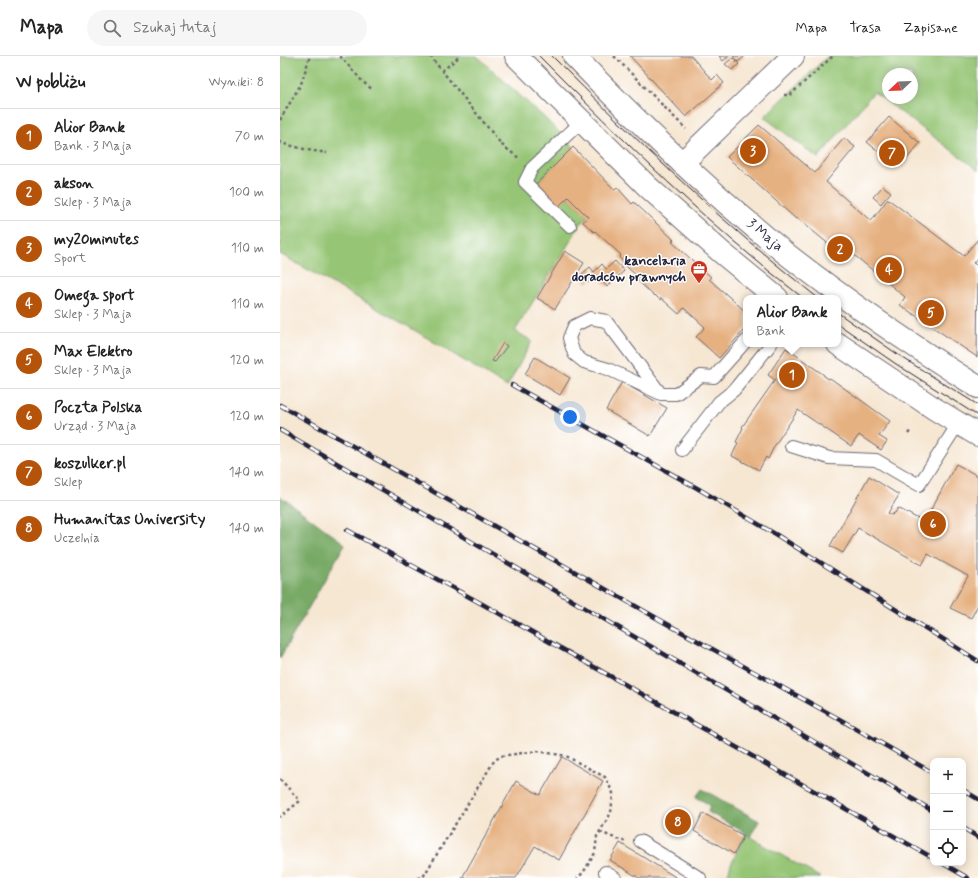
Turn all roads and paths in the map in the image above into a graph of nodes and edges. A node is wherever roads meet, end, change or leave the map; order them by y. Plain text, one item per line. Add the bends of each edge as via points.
1 (310, 56) edge
2 (340, 56) edge
3 (430, 56) edge
4 (460, 56) edge
5 (516, 56) edge
6 (574, 56) edge
7 (614, 56) edge
8 (793, 56) edge
9 (442, 71) junction
10 (373, 90) dead end
11 (280, 120) edge
12 (581, 122) junction
13 (689, 131) dead end
14 (280, 141) edge
15 (327, 153) dead end
16 (682, 163) junction
17 (532, 168) junction
18 (570, 226) dead end
19 (773, 295) edge
20 (743, 344) edge
21 (841, 346) edge
22 (769, 347) edge
23 (978, 387) edge
24 (661, 394) junction
25 (958, 424) junction
26 (911, 430) dead end
27 (908, 434) dead end
28 (978, 435) edge
29 (791, 446) dead end
30 (682, 450) dead end
31 (280, 779) edge
32 (280, 817) edge
33 (600, 832) junction
34 (640, 841) joint
35 (418, 878) edge
36 (577, 878) edge
37 (700, 878) edge

1 - 11 path via 301,84
2 - 10 path
3 - 9 path
4 - 9 path
5 - 12 main road
6 - 16 main road, 3 Maja
7 - 13 path
8 - 16 main road
9 - 17 path via 502,145
12 - 17 lane
12 - 19 main road via 648,187
14 - 15 path
16 - 23 main road, 3 Maja via 817,276 893,332
17 - 18 lane via 525,182
20 - 24 lane via 714,378 701,376 676,394
21 - 25 main road
22 - 30 lane via 734,390 719,402
24 - 24 lane via 606,321 590,318 574,326 569,338 574,354 584,362 608,369
25 - 28 main road
25 - 29 lane via 919,486 876,460 829,458
26 - 27 path
31 - 32 path via 300,801
33 - 34 path via 622,841
33 - 35 path via 611,814 612,793 605,777 566,756 537,751 501,756 494,761 423,877
33 - 36 path via 595,853
34 - 37 lane

